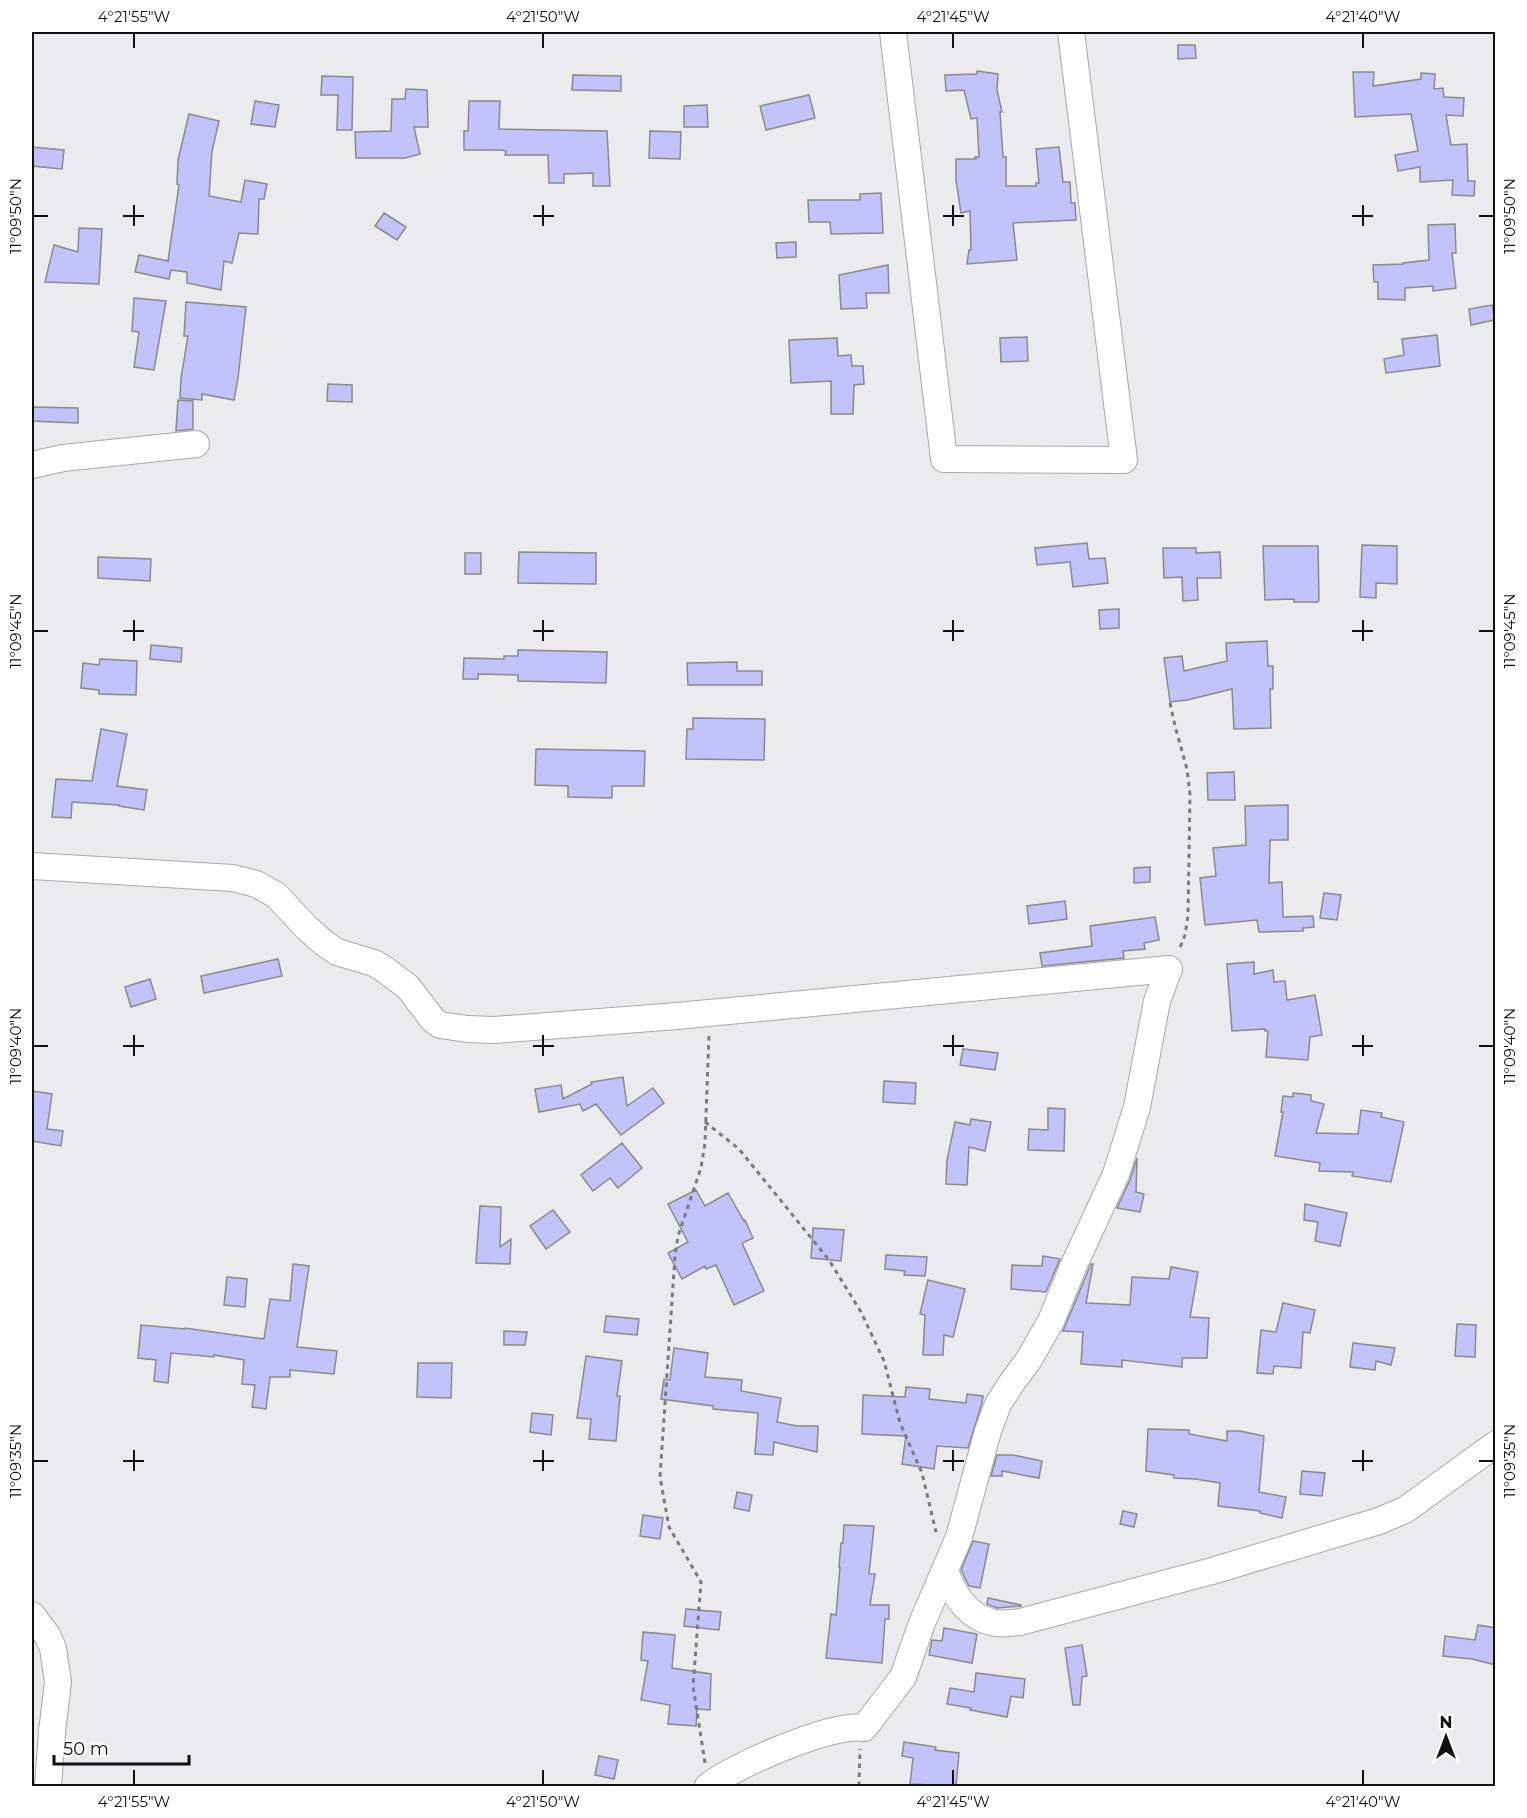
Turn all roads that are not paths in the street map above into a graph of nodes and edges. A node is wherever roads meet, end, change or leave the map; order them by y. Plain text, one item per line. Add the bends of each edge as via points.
1 (893, 32) edge
2 (1071, 32) edge
3 (196, 444) dead end
4 (32, 465) edge
5 (32, 866) edge
6 (1496, 1444) edge
7 (945, 1571) junction
8 (32, 1615) edge
9 (48, 1786) edge
10 (708, 1786) edge

1 - 2 street via 944,459 1124,460
3 - 4 street via 63,458
5 - 7 street via 233,878 256,884 276,895 337,952 374,963 408,987 440,1025 467,1029 710,1013 1169,969 1157,1001 1137,1107 1116,1174 1051,1321 1000,1398 964,1522
6 - 7 street via 1405,1510 1379,1521 1020,1622 991,1623 975,1614 955,1595
7 - 10 street via 903,1677 864,1728 844,1729 798,1742
8 - 9 street via 53,1648 58,1682

